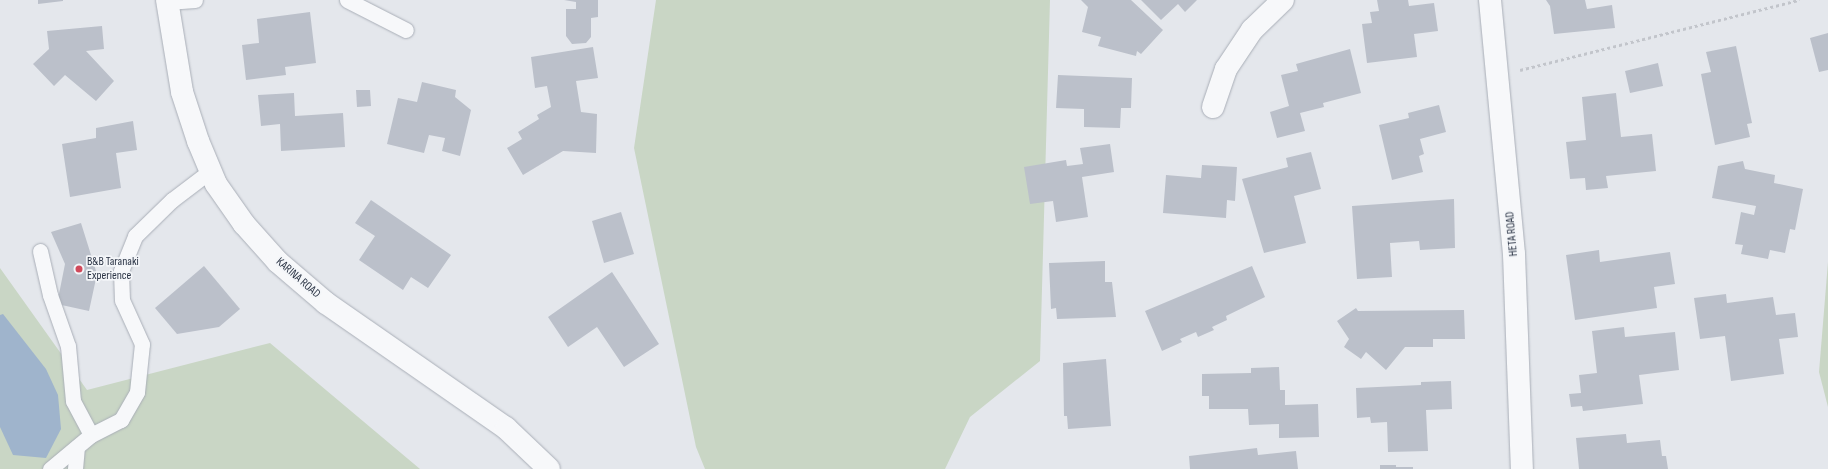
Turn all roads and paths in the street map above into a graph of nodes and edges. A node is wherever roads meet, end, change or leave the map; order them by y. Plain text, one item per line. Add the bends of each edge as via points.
1 (195, 0) edge
2 (347, 0) edge
3 (1282, 0) edge
4 (1490, 0) edge
5 (1799, 0) edge
6 (167, 1) edge
7 (406, 30) dead end
8 (1498, 75) junction
9 (1213, 107) dead end
10 (210, 171) junction
11 (40, 251) dead end
12 (91, 435) junction
13 (77, 447) junction
14 (50, 469) edge
15 (74, 469) edge
16 (549, 469) edge
17 (1522, 469) edge

1 - 6 lane
2 - 7 lane
3 - 9 street via 1252,30 1226,69
4 - 8 street, HETA ROAD
5 - 8 path
6 - 10 street, KARINA ROAD via 182,92
8 - 17 street, HETA ROAD via 1514,254
10 - 12 lane via 172,200 135,236 121,271 122,300 142,344 137,392 121,420
10 - 16 street, KARINA ROAD via 244,224 278,262 326,302 506,428
11 - 12 lane via 50,295 68,346 73,400
12 - 13 lane
13 - 14 lane
13 - 15 lane

